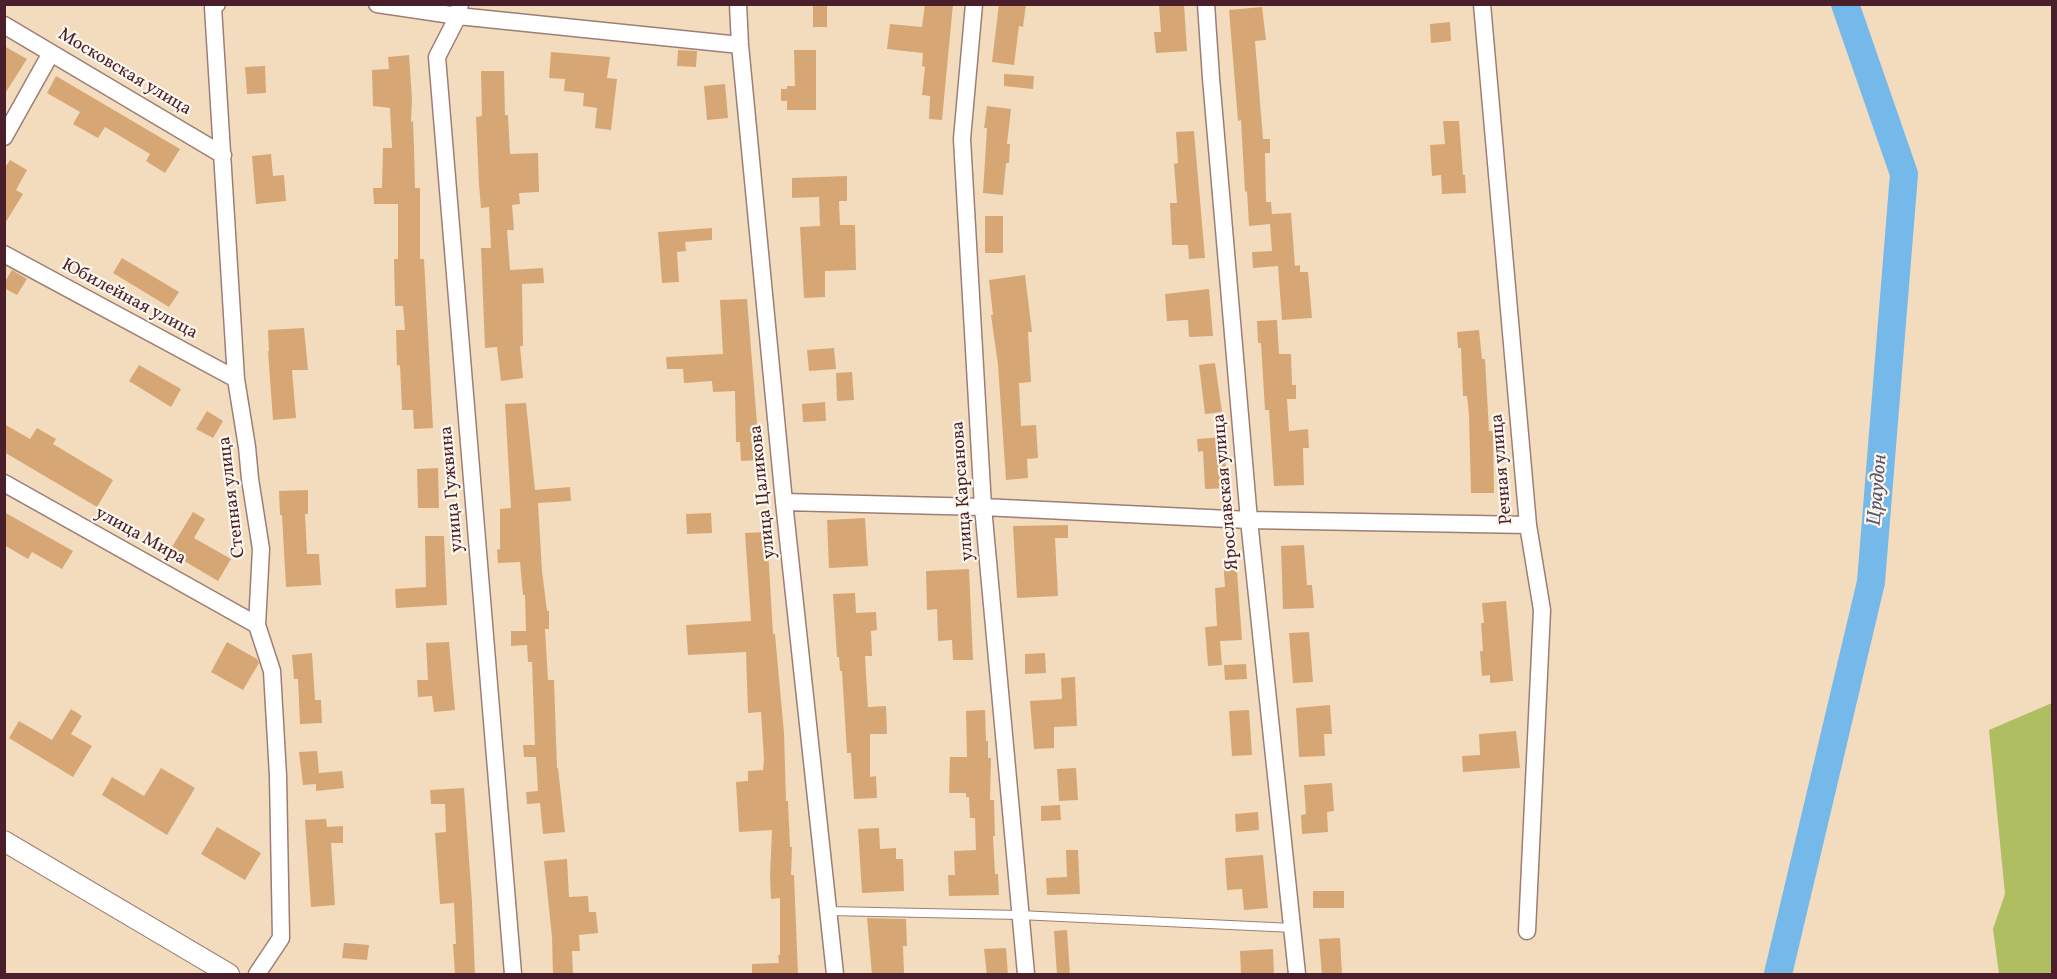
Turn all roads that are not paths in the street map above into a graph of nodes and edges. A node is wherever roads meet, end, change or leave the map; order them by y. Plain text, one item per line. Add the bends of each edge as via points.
1 (377, 4) edge
2 (738, 4) edge
3 (974, 4) edge
4 (1206, 4) edge
5 (1482, 4) edge
6 (215, 6) edge
7 (459, 10) edge
8 (4, 25) edge
9 (740, 45) junction
10 (51, 53) junction
11 (4, 136) edge
12 (223, 155) junction
13 (4, 254) edge
14 (236, 379) junction
15 (4, 483) edge
16 (784, 502) junction
17 (983, 507) junction
18 (1249, 520) junction
19 (1528, 525) junction
20 (257, 625) junction
21 (4, 841) edge
22 (828, 910) junction
23 (1019, 915) junction
24 (1293, 928) junction
25 (1527, 930) dead end
26 (229, 975) edge
27 (257, 975) edge
28 (513, 975) edge
29 (835, 975) edge
30 (1026, 975) edge
31 (1298, 975) edge

1 - 7 street
2 - 9 street, улица Цаликова
3 - 17 street, улица Карсанова via 962,139
4 - 18 street, Ярославская улица
5 - 19 street, Речная улица
6 - 12 street, Степная улица
7 - 9 street
7 - 28 street, улица Гужвина via 437,57
8 - 10 street, Московская улица
9 - 16 street, улица Цаликова
10 - 11 street
10 - 12 street, Московская улица
12 - 14 street, Степная улица
13 - 14 street, Юбилейная улица
14 - 20 street, Степная улица via 261,549
15 - 20 street, улица Мира
16 - 17 street
16 - 22 street, улица Цаликова
17 - 18 street
17 - 23 street, улица Карсанова
18 - 19 street
18 - 24 street, Ярославская улица
19 - 25 street, Речная улица via 1542,610
20 - 27 street, Степная улица via 272,671 281,938
21 - 26 street
22 - 23 lane
22 - 29 street, улица Цаликова
23 - 24 lane
23 - 30 street, улица Карсанова
24 - 31 street, Ярославская улица

